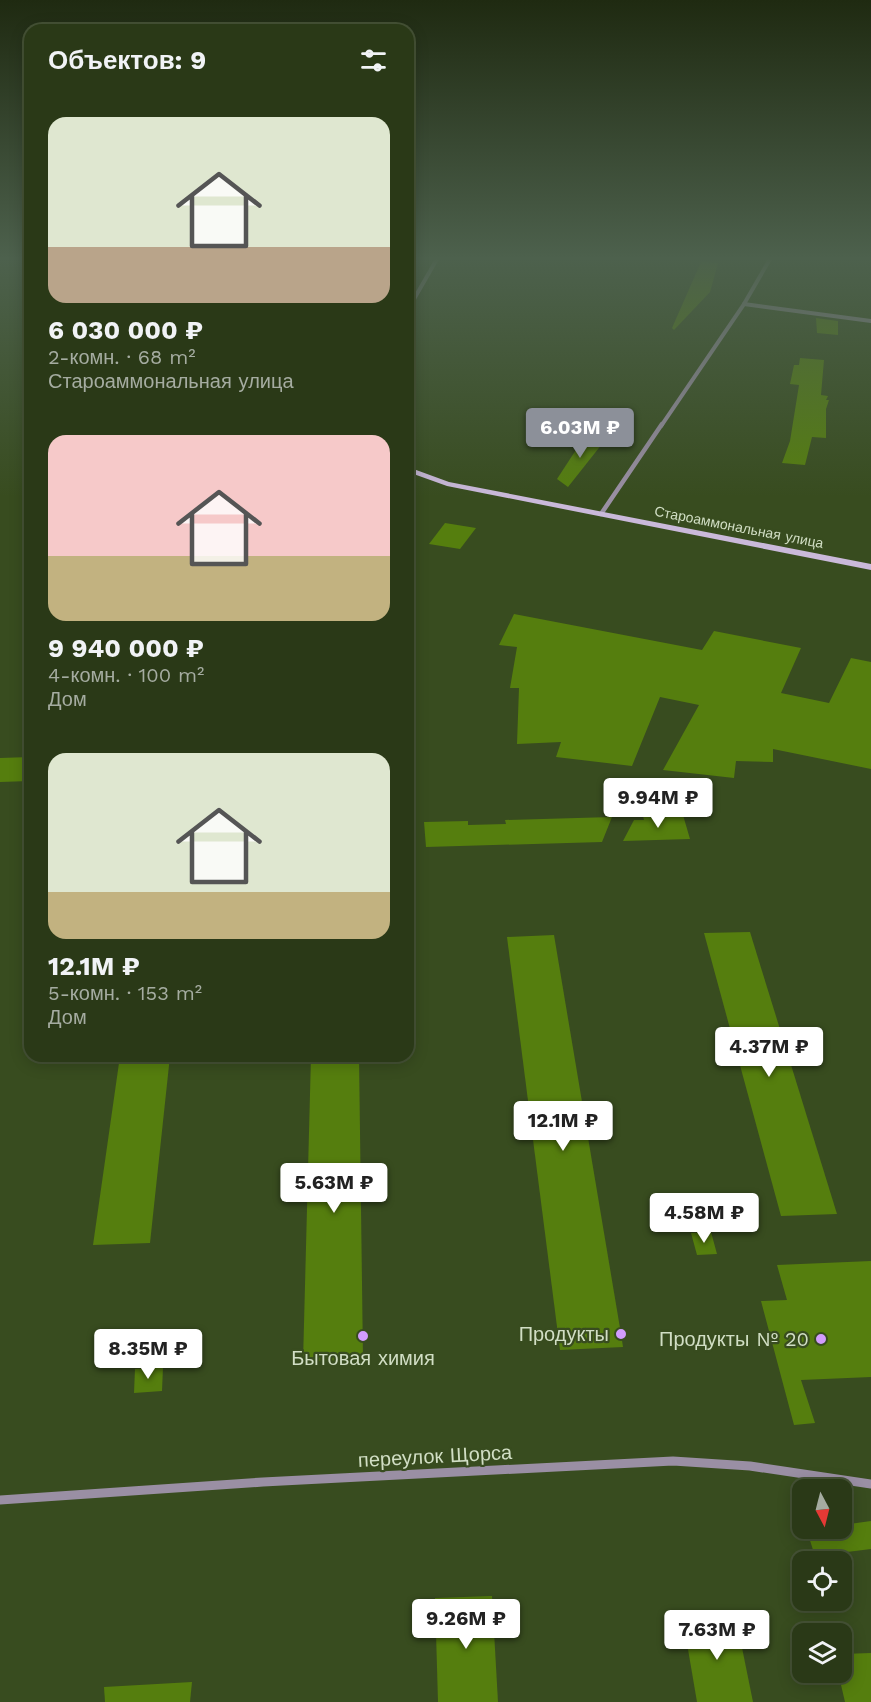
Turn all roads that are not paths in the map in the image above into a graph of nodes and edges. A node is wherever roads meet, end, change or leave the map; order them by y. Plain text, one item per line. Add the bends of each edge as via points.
1 (721, 338) edge
2 (414, 471) edge
3 (601, 514) junction
4 (871, 567) edge
5 (871, 1484) edge
6 (0, 1500) edge

1 - 3 street
2 - 3 street, Староаммональная улица via 447,484
3 - 4 street, Староаммональная улица
5 - 6 street, переулок Щорса via 750,1466 673,1461

